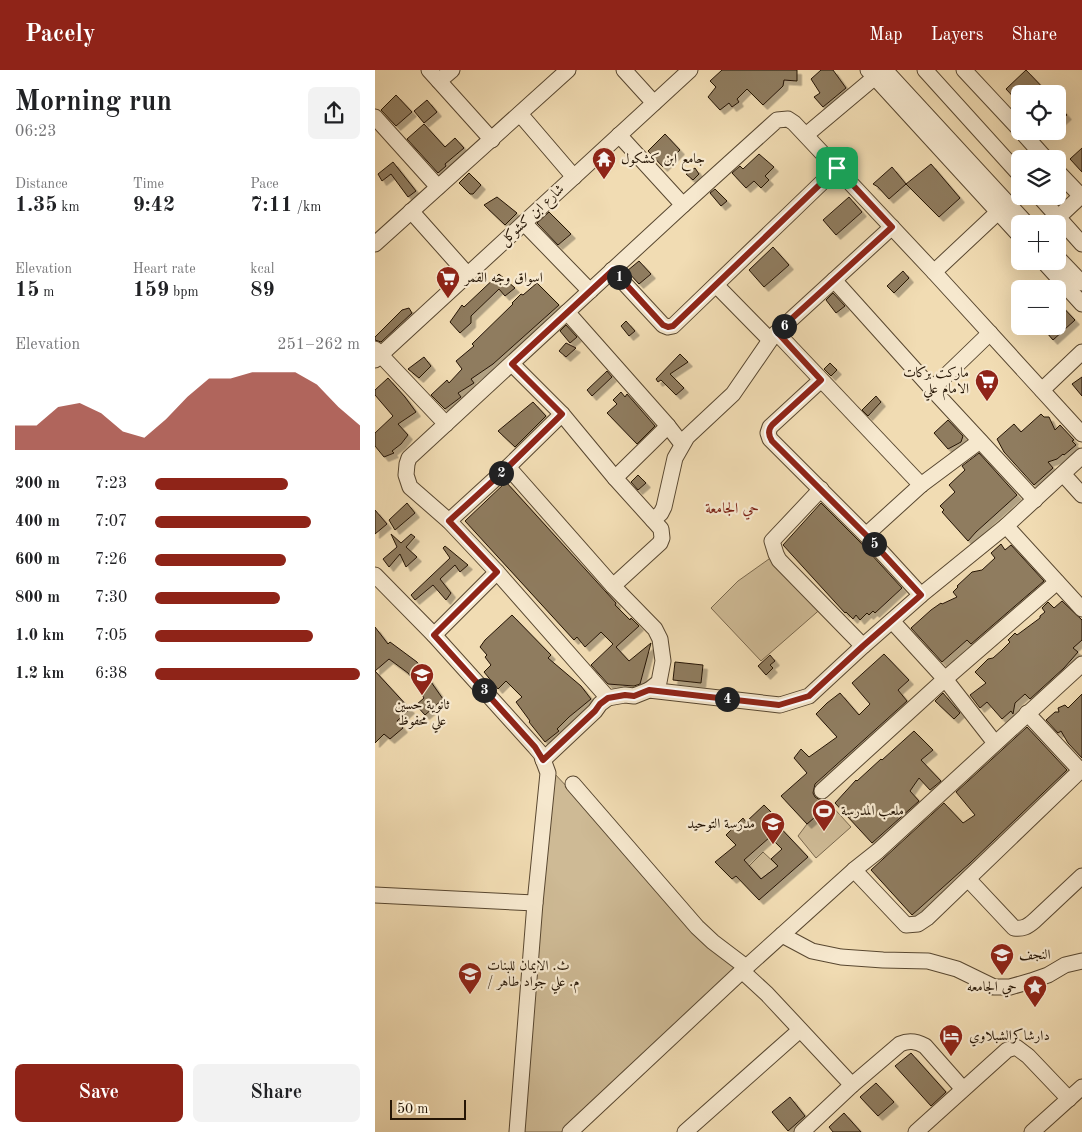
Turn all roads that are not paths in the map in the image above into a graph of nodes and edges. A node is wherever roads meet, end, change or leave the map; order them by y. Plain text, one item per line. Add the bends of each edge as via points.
1 (451, 70) edge
2 (568, 70) edge
3 (624, 70) edge
4 (690, 70) edge
5 (925, 70) edge
6 (964, 70) edge
7 (876, 72) edge
8 (434, 76) edge
9 (654, 103) junction
10 (520, 114) junction
11 (375, 117) edge
12 (1011, 120) edge
13 (619, 135) junction
14 (806, 135) junction
15 (492, 140) junction
16 (1029, 140) edge
17 (1038, 150) edge
18 (952, 152) junction
19 (1011, 165) edge
20 (837, 168) junction
21 (574, 177) junction
22 (1066, 181) edge
23 (438, 187) junction
24 (1081, 197) edge
25 (683, 205) junction
26 (411, 211) junction
27 (998, 212) junction
28 (1018, 215) edge
29 (1062, 215) edge
30 (524, 223) junction
31 (1011, 226) edge
32 (892, 227) junction
33 (1066, 230) edge
34 (376, 240) edge
35 (1082, 244) edge
36 (1066, 266) edge
37 (613, 270) junction
38 (1051, 270) edge
39 (935, 272) junction
40 (468, 275) junction
41 (834, 280) junction
42 (1082, 283) edge
43 (716, 285) junction
44 (590, 291) junction
45 (1082, 304) edge
46 (567, 312) junction
47 (990, 333) junction
48 (773, 336) junction
49 (1082, 352) edge
50 (377, 355) edge
51 (512, 364) junction
52 (821, 380) junction
53 (932, 389) junction
54 (1043, 390) junction
55 (562, 414) junction
56 (447, 424) junction
57 (668, 426) junction
58 (1082, 434) edge
59 (979, 441) junction
60 (682, 444) junction
61 (1082, 456) edge
62 (508, 467) junction
63 (1063, 474) junction
64 (615, 478) junction
65 (921, 485) junction
66 (821, 489) junction
67 (1082, 495) edge
68 (1035, 500) junction
69 (653, 520) junction
70 (449, 521) junction
71 (1006, 526) junction
72 (866, 535) junction
73 (497, 572) junction
74 (375, 575) edge
75 (1057, 582) junction
76 (613, 586) junction
77 (921, 595) junction
78 (1082, 609) edge
79 (892, 621) junction
80 (434, 635) junction
81 (863, 646) junction
82 (1082, 664) edge
83 (945, 679) junction
84 (649, 690) junction
85 (608, 698) junction
86 (1027, 713) junction
87 (995, 743) junction
88 (543, 760) junction
89 (1081, 770) edge
90 (573, 784) dead end
91 (822, 791) dead end
92 (854, 870) junction
93 (968, 879) junction
94 (1079, 884) edge
95 (375, 895) edge
96 (535, 903) junction
97 (782, 935) junction
98 (1082, 961) edge
99 (744, 969) junction
100 (800, 1030) junction
101 (852, 1085) junction
102 (1082, 1087) edge
103 (963, 1089) junction
104 (1069, 1099) junction
105 (577, 1129) edge
106 (517, 1132) edge
107 (685, 1132) edge
108 (802, 1132) edge
109 (916, 1132) edge
110 (1033, 1132) edge

1 - 8 street
2 - 10 street
3 - 9 street
4 - 9 street, شارع ابن كشوكل
5 - 19 street
6 - 12 street
7 - 14 street
7 - 18 street
8 - 15 street
9 - 13 street, شارع ابن كشوكل
10 - 15 street
10 - 21 street
11 - 23 street
13 - 21 street, شارع ابن كشوكل
13 - 25 street
14 - 20 street
14 - 25 street via 791,121 777,120
15 - 23 street
16 - 17 street
18 - 27 street
18 - 28 street
20 - 32 street
20 - 43 street
21 - 30 street, شارع ابن كشوكل
22 - 24 street
23 - 26 street
24 - 29 street
25 - 37 street
26 - 34 street
26 - 40 street
27 - 31 street
27 - 39 street
30 - 40 street, شارع ابن كشوكل
30 - 44 street
32 - 39 street
32 - 41 street
33 - 35 street
36 - 42 street
37 - 43 street via 668,327 673,326
37 - 44 street
38 - 45 street
39 - 47 street
40 - 50 street, شارع ابن كشوكل
41 - 48 street
41 - 53 street
43 - 48 street
44 - 46 street
46 - 51 street
46 - 57 street
47 - 53 street
47 - 54 street
48 - 52 street
48 - 60 street via 733,394
49 - 54 street
50 - 56 street
51 - 55 street
51 - 56 street
52 - 65 street
52 - 66 street via 772,425 768,433 772,441
53 - 59 street
54 - 58 street
55 - 62 street
55 - 64 street
56 - 70 street via 409,458 406,475 414,491
57 - 60 street
57 - 64 street
59 - 65 street
59 - 68 street
60 - 69 street via 675,458 664,507
61 - 63 street
62 - 70 street
62 - 76 street
63 - 67 street
63 - 68 street
64 - 69 street
65 - 72 street
66 - 72 street
66 - 81 street via 773,541 773,546 779,560
68 - 71 street
69 - 76 street via 661,529 661,540
70 - 73 street
71 - 75 street
71 - 77 street
72 - 77 street
73 - 80 street
73 - 85 street
74 - 80 street
75 - 78 street
75 - 83 street
76 - 84 street via 648,620 660,639 662,671 659,682
77 - 79 street
79 - 81 street
79 - 83 street
80 - 88 street via 535,747
81 - 84 street via 809,696 779,705
82 - 86 street
83 - 87 street
83 - 91 street
84 - 85 street via 634,696
85 - 88 street
86 - 87 street
86 - 89 street
87 - 92 street
88 - 96 street via 548,782
89 - 93 street
90 - 99 street via 697,928
92 - 93 street via 906,925 918,924 927,918
92 - 97 street
93 - 94 street via 1014,928 1020,929 1034,922
95 - 96 street
96 - 106 street
97 - 98 street via 813,951 841,957 927,961 957,969 994,987 1031,981
97 - 99 street
99 - 100 street
99 - 105 street
100 - 101 street
100 - 107 street
101 - 103 street via 906,1041 925,1046
101 - 108 street
102 - 104 street
103 - 104 street via 1007,1050 1016,1047
103 - 109 street
104 - 110 street

